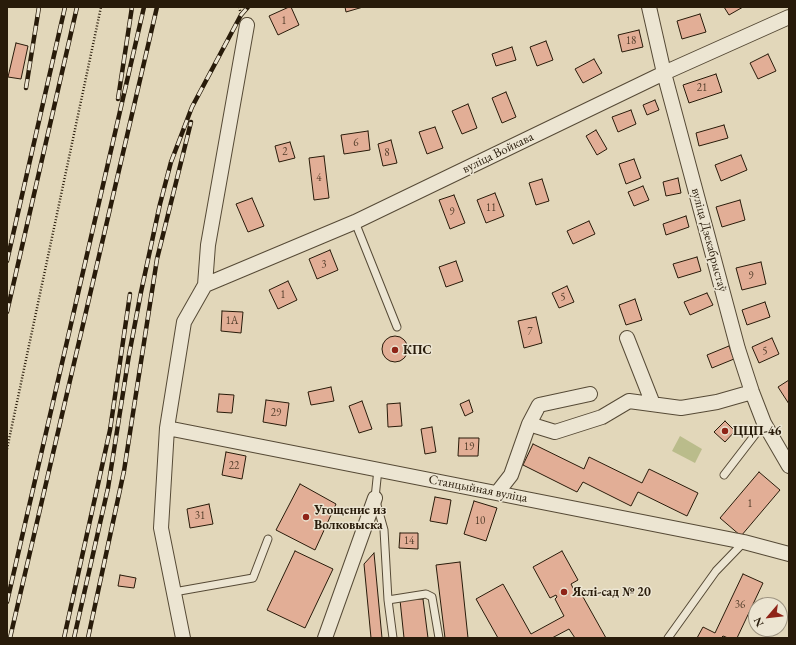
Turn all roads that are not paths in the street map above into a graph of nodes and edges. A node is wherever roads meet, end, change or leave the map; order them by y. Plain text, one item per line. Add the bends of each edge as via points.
1 (649, 7) edge
2 (789, 17) edge
3 (247, 25) dead end
4 (664, 73) junction
5 (354, 222) junction
6 (204, 285) junction
7 (397, 327) dead end
8 (627, 338) dead end
9 (752, 392) junction
10 (590, 394) dead end
11 (653, 404) junction
12 (764, 423) junction
13 (529, 424) junction
14 (167, 428) junction
15 (789, 466) edge
16 (378, 469) junction
17 (724, 475) dead end
18 (497, 493) junction
19 (375, 498) junction
20 (268, 539) dead end
21 (744, 542) junction
22 (789, 554) edge
23 (174, 592) junction
24 (388, 600) junction
25 (183, 638) edge
26 (325, 638) edge
27 (393, 638) edge
28 (439, 638) edge
29 (668, 638) edge

1 - 4 street, вуліца Дзекабрыстаў
2 - 4 street, вуліца Войкава
3 - 6 street via 208,245
4 - 5 street, вуліца Войкава
4 - 9 street, вуліца Дзекабрыстаў via 738,349
5 - 6 street, вуліца Войкава
5 - 7 lane
6 - 14 street via 184,322
8 - 11 street
9 - 11 street via 681,408
9 - 12 street, вуліца Дзекабрыстаў
10 - 13 street via 538,405
11 - 13 street via 629,401 602,417 555,432
12 - 15 street, вуліца Дзекабрыстаў
12 - 17 lane
13 - 18 street via 511,475
14 - 16 street, Станцыйная вуліца
14 - 23 street via 161,528
16 - 18 street, Станцыйная вуліца
16 - 19 lane
18 - 21 street, Станцыйная вуліца
19 - 24 lane via 384,530
19 - 26 street
20 - 23 lane via 253,578
21 - 22 street, Станцыйная вуліца
21 - 29 lane via 716,571
23 - 25 street
24 - 27 lane
24 - 28 lane via 426,594 432,597

